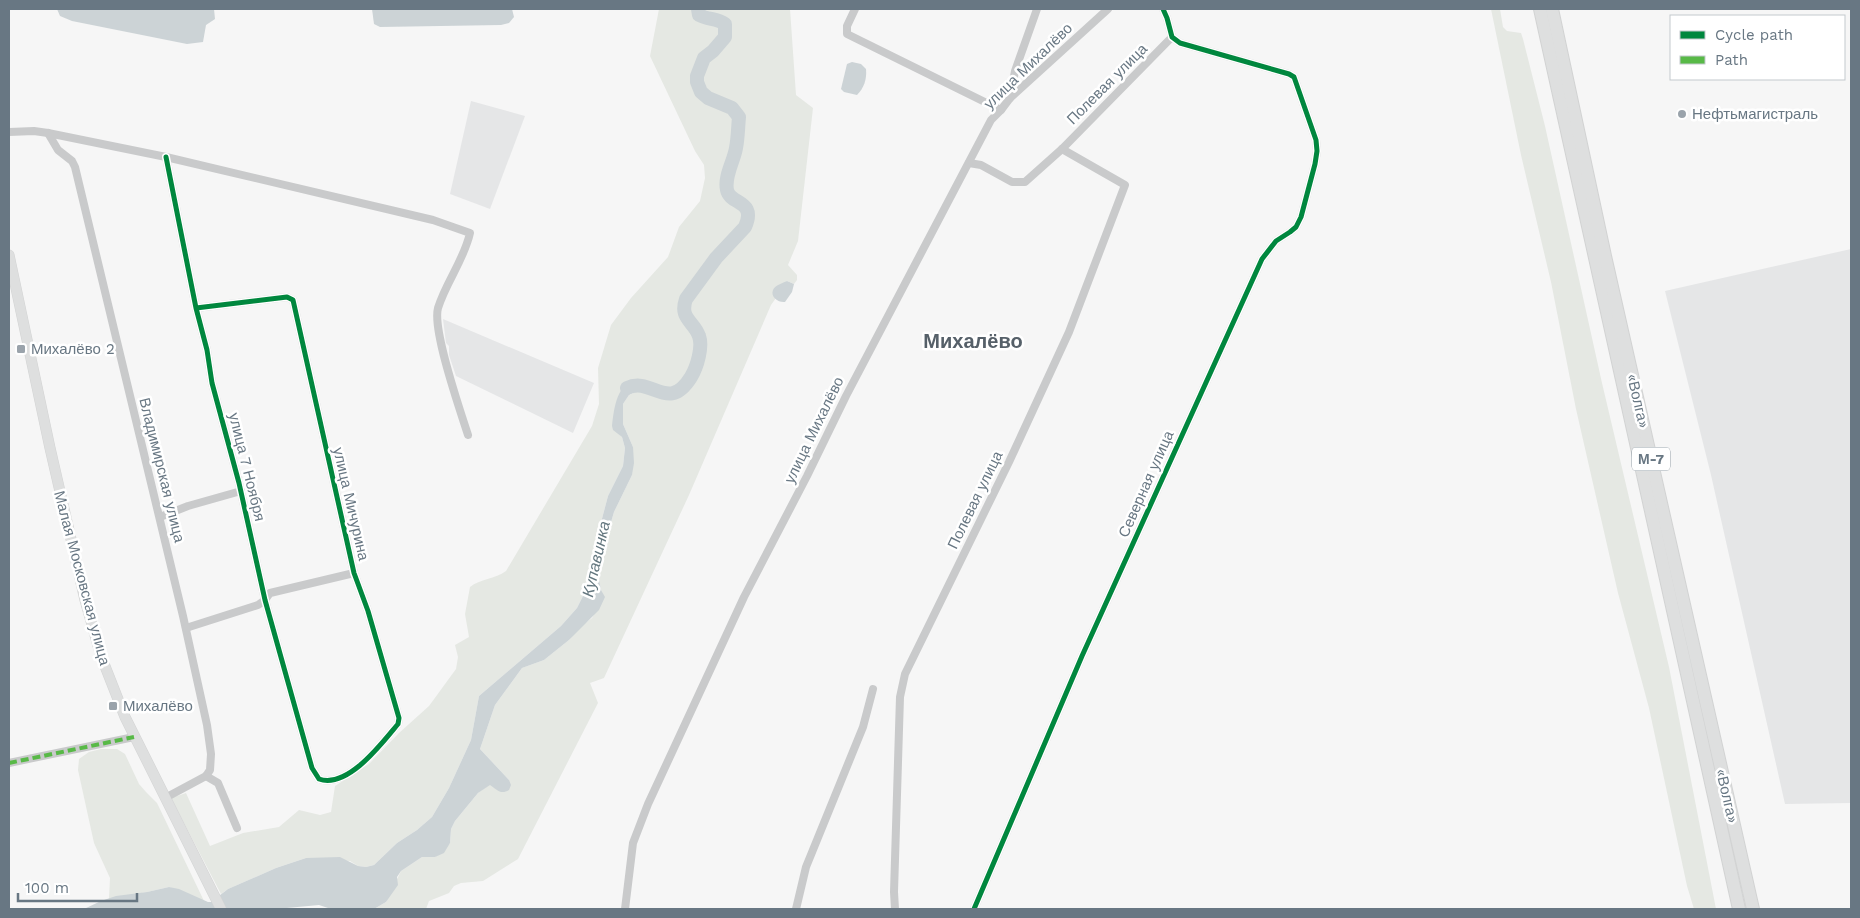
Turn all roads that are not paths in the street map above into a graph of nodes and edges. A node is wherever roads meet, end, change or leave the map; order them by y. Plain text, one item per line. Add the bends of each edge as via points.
1 (856, 9) edge
2 (1036, 9) edge
3 (1108, 9) edge
4 (1163, 9) edge
5 (1540, 9) edge
6 (1552, 9) edge
7 (1172, 38) junction
8 (1010, 98) junction
9 (1001, 110) junction
10 (9, 132) edge
11 (48, 133) junction
12 (1062, 149) junction
13 (166, 156) junction
14 (969, 163) junction
15 (9, 255) edge
16 (196, 308) junction
17 (468, 435) dead end
18 (240, 491) junction
19 (160, 517) junction
20 (354, 573) junction
21 (265, 600) junction
22 (186, 628) junction
23 (873, 689) dead end
24 (134, 737) junction
25 (9, 763) edge
26 (206, 776) junction
27 (320, 779) joint
28 (165, 798) junction
29 (237, 828) dead end
30 (220, 909) edge
31 (625, 909) edge
32 (796, 909) edge
33 (895, 909) edge
34 (974, 909) edge
35 (1738, 909) edge
36 (1753, 909) edge

1 - 9 street via 846,34
2 - 8 street via 1015,71
3 - 8 street, улица Михалёво
4 - 7 street
5 - 35 highway, «Волга» / М-7
6 - 36 highway, «Волга» / М-7
7 - 12 street, Полевая улица
7 - 34 street, Северная улица via 1294,77 1317,151 1296,227 1276,241 1262,259 1082,656
8 - 9 street, улица Михалёво
9 - 14 street, улица Михалёво via 991,120
10 - 11 street
11 - 13 street
11 - 19 street, Владимирская улица via 58,150 75,167
12 - 14 street, Полевая улица via 1025,182 1012,182 981,165
12 - 33 street, Полевая улица via 1125,185 1070,332 905,674 900,697
13 - 16 street, улица 7 Ноября
13 - 17 street via 424,218 470,233 466,250 439,306 437,320
14 - 31 street, улица Михалёво via 744,597 648,804 633,843
15 - 24 main road, Малая Московская улица via 85,600 108,676
16 - 18 street, улица 7 Ноября
16 - 20 street, улица Мичурина via 287,296 293,300
18 - 19 street
18 - 21 street, улица 7 Ноября
19 - 22 street, Владимирская улица
20 - 21 street via 270,593
20 - 27 street, улица Мичурина via 399,718 398,724 361,765 332,781
21 - 22 street
21 - 27 street, улица 7 Ноября via 302,738 312,768
22 - 26 street, Владимирская улица via 208,734 211,762
23 - 32 street via 863,727 806,867
24 - 25 street
24 - 28 main road, Малая Московская улица
26 - 28 street
26 - 29 street via 218,783
28 - 30 main road, Малая Московская улица

